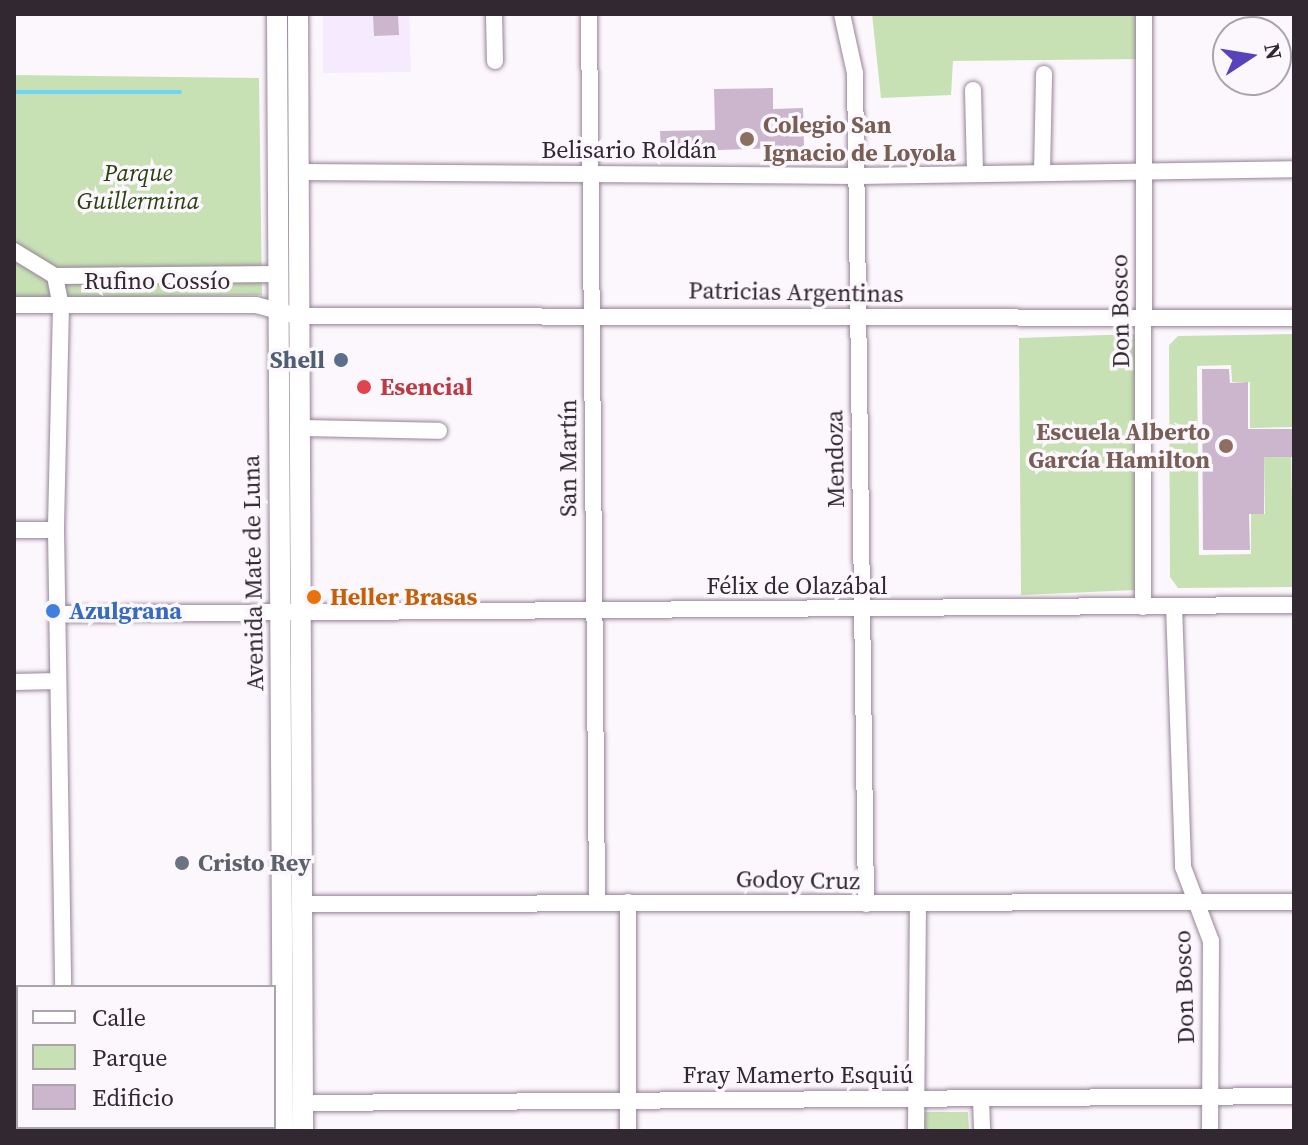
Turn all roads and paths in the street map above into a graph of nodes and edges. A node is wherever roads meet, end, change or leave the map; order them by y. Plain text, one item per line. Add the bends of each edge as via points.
1 (277, 14) edge
2 (298, 14) edge
3 (494, 14) edge
4 (589, 14) edge
5 (842, 14) edge
6 (1144, 14) edge
7 (495, 61) dead end
8 (1044, 74) dead end
9 (973, 90) dead end
10 (1294, 169) edge
11 (1142, 171) junction
12 (299, 172) junction
13 (590, 173) junction
14 (1042, 173) junction
15 (975, 174) junction
16 (857, 176) junction
17 (14, 251) edge
18 (278, 274) junction
19 (55, 276) junction
20 (14, 305) edge
21 (61, 306) junction
22 (277, 314) junction
23 (591, 314) junction
24 (298, 316) junction
25 (858, 317) junction
26 (1146, 317) junction
27 (1294, 318) edge
28 (299, 428) junction
29 (439, 431) dead end
30 (14, 530) edge
31 (56, 530) junction
32 (1294, 605) edge
33 (1174, 606) junction
34 (1143, 607) junction
35 (861, 610) junction
36 (592, 611) junction
37 (58, 614) junction
38 (290, 615) junction
39 (58, 681) junction
40 (14, 682) edge
41 (628, 902) junction
42 (1199, 902) junction
43 (1294, 902) edge
44 (597, 903) junction
45 (301, 904) junction
46 (866, 904) junction
47 (918, 906) junction
48 (63, 985) edge
49 (279, 1044) edge
50 (1294, 1096) edge
51 (916, 1097) junction
52 (1210, 1098) junction
53 (981, 1099) junction
54 (628, 1100) junction
55 (303, 1103) junction
56 (283, 1131) edge
57 (303, 1131) edge
58 (628, 1131) edge
59 (916, 1131) edge
60 (982, 1131) edge
61 (1210, 1131) edge

1 - 18 main road, Avenida Mate de Luna
2 - 12 main road, Avenida Mate de Luna
3 - 7 street
4 - 13 street, San Martín
5 - 16 street, Mendoza via 855,73
6 - 11 street, Don Bosco
8 - 14 street
9 - 15 street
10 - 11 street, Belisario Roldán
11 - 14 street, Belisario Roldán
11 - 26 street, Don Bosco
12 - 13 street, Belisario Roldán
12 - 24 main road, Avenida Mate de Luna
13 - 16 street, Belisario Roldán
13 - 23 street, San Martín
14 - 15 street, Belisario Roldán
15 - 16 street, Belisario Roldán
16 - 25 street, Mendoza
17 - 19 street
18 - 19 street
18 - 22 main road, Avenida Mate de Luna
19 - 21 street
20 - 21 street, Rufino Cossío
21 - 22 street, Rufino Cossío via 256,305
21 - 31 street
22 - 24 street, Rufino Cossío
22 - 38 main road, Avenida Mate de Luna
23 - 24 street, Patricias Argentinas
23 - 25 street, Patricias Argentinas
23 - 36 street, San Martín
24 - 28 main road, Avenida Mate de Luna
25 - 26 street, Patricias Argentinas
25 - 35 street, Mendoza
26 - 27 street, Patricias Argentinas
26 - 34 street, Don Bosco
28 - 29 street
28 - 38 main road, Avenida Mate de Luna
30 - 31 street
31 - 37 street
32 - 33 street, Félix de Olazábal
33 - 34 street, Félix de Olazábal
33 - 42 street, Don Bosco via 1183,867
34 - 35 street, Félix de Olazábal
35 - 36 street, Félix de Olazábal
35 - 46 street, Mendoza
36 - 38 street, Félix de Olazábal
36 - 44 street, San Martín
37 - 38 street, Félix de Olazábal
37 - 39 street
38 - 45 main road, Avenida Mate de Luna
38 - 49 main road, Avenida Mate de Luna
39 - 40 street
39 - 48 street
41 - 44 street, Godoy Cruz
41 - 46 street, Godoy Cruz
41 - 54 street
42 - 43 street, Godoy Cruz
42 - 47 street, Godoy Cruz
42 - 52 street, Don Bosco via 1211,941
44 - 45 street, Godoy Cruz
45 - 55 main road, Avenida Mate de Luna
46 - 47 street, Godoy Cruz
47 - 51 street
49 - 56 main road, Avenida Mate de Luna
50 - 52 street, Fray Mamerto Esquiú
51 - 53 street, Fray Mamerto Esquiú
51 - 54 street, Fray Mamerto Esquiú
51 - 59 street
52 - 53 street, Fray Mamerto Esquiú
52 - 61 street, Don Bosco
53 - 60 street
54 - 55 street, Fray Mamerto Esquiú
54 - 58 street
55 - 57 main road, Avenida Mate de Luna

